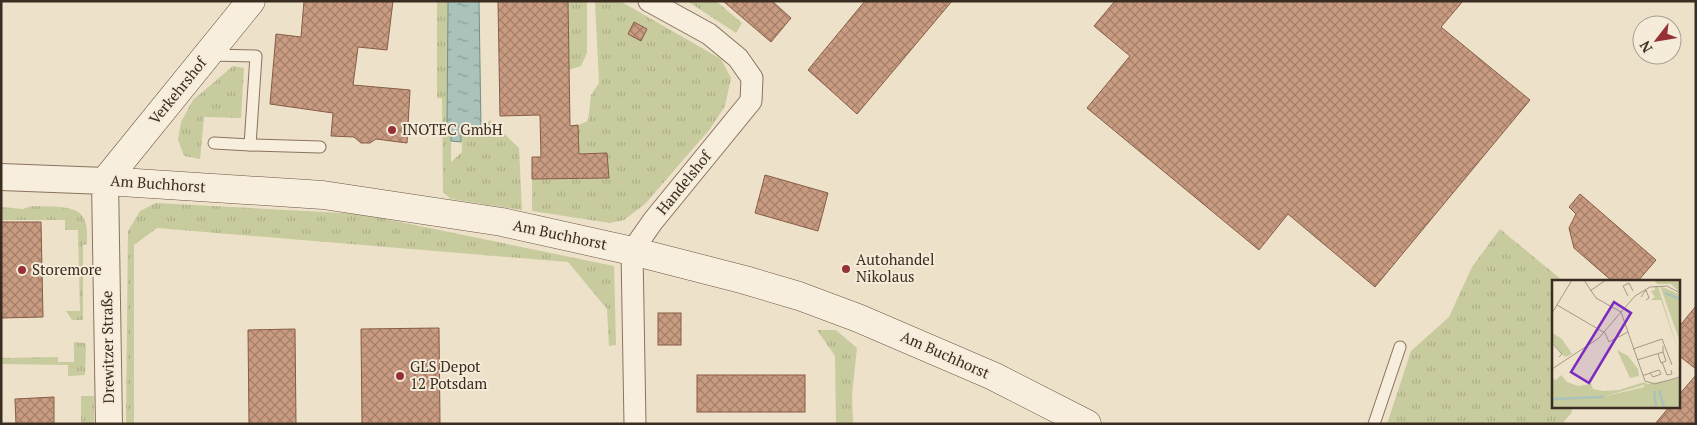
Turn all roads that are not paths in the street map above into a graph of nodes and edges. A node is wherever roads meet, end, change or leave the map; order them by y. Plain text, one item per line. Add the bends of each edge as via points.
1 (252, 1) edge
2 (649, 1) edge
3 (207, 55) junction
4 (214, 143) dead end
5 (250, 145) junction
6 (320, 148) dead end
7 (1, 177) edge
8 (105, 181) junction
9 (632, 250) junction
10 (1400, 347) dead end
11 (109, 424) edge
12 (635, 424) edge
13 (1087, 424) edge
14 (1374, 424) edge

1 - 3 main road, Verkehrshof
2 - 9 street, Handelshof via 709,34 738,58 752,78 751,101
3 - 5 lane via 256,56
3 - 8 main road, Verkehrshof
4 - 5 lane
5 - 6 lane
7 - 8 street, Am Buchhorst
8 - 9 main road, Am Buchhorst via 323,196 502,222
8 - 11 street, Drewitzer Straße
9 - 12 street
9 - 13 main road, Am Buchhorst via 790,293 858,318 993,376
10 - 14 lane

